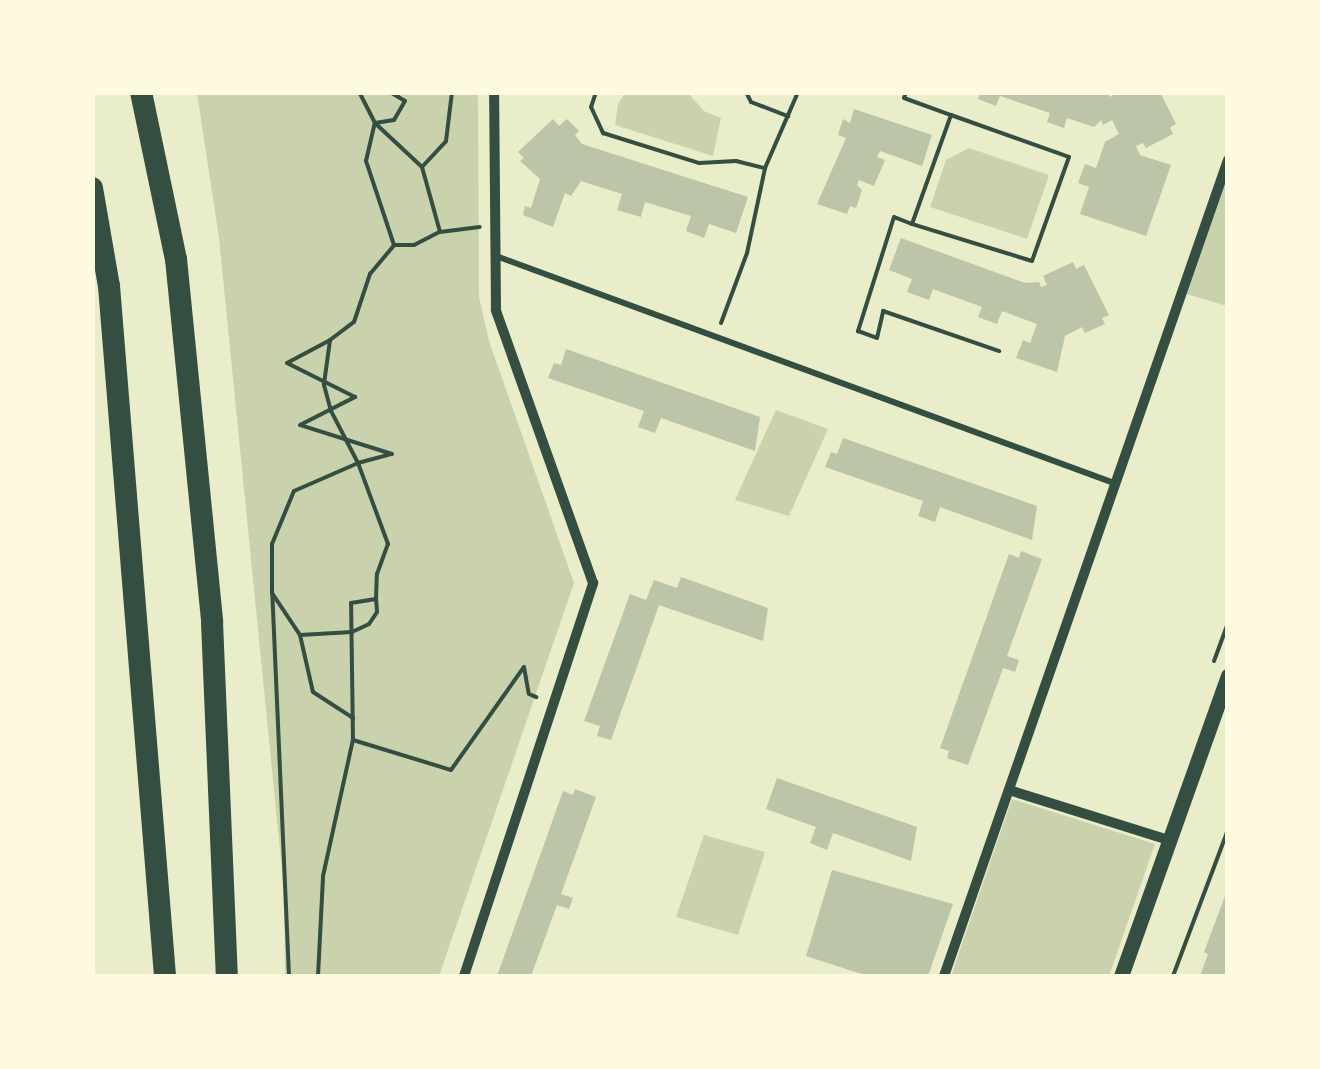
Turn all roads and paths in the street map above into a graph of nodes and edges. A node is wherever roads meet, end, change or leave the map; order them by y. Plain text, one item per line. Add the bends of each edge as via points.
1 (141, 92) edge
2 (359, 92) edge
3 (390, 92) edge
4 (452, 92) edge
5 (494, 92) edge
6 (596, 92) edge
7 (746, 92) edge
8 (798, 92) edge
9 (906, 92) edge
10 (951, 115) junction
11 (788, 116) junction
12 (375, 122) junction
13 (1228, 160) edge
14 (422, 167) junction
15 (764, 168) junction
16 (92, 188) edge
17 (912, 224) junction
18 (494, 226) junction
19 (440, 232) junction
20 (394, 245) junction
21 (495, 256) junction
22 (716, 337) junction
23 (330, 340) junction
24 (999, 350) dead end
25 (324, 384) junction
26 (331, 411) junction
27 (347, 438) junction
28 (358, 462) junction
29 (1114, 483) junction
30 (272, 593) junction
31 (376, 598) junction
32 (352, 632) junction
33 (300, 635) junction
34 (1228, 676) edge
35 (555, 702) junction
36 (353, 718) junction
37 (353, 740) junction
38 (1009, 790) junction
39 (1228, 830) edge
40 (1169, 840) junction
41 (165, 976) edge
42 (227, 976) edge
43 (289, 976) edge
44 (318, 976) edge
45 (464, 976) edge
46 (944, 976) edge
47 (1121, 976) edge
48 (1173, 976) edge

1 - 42 highway via 176,259 210,603
2 - 12 path
3 - 12 path via 404,101 394,120
4 - 14 path via 446,141
5 - 18 street
6 - 15 path via 591,107 603,134 699,162
7 - 11 path via 751,102
8 - 11 path
9 - 10 path via 904,98
10 - 17 path
10 - 17 path via 1069,156 1032,262
11 - 15 path
12 - 14 path
12 - 20 path via 366,161
13 - 29 street
14 - 19 path
15 - 22 path via 747,253
16 - 41 highway via 109,286
17 - 24 path via 894,217 858,331 877,338 883,311
18 - 19 path
18 - 21 street
19 - 20 path via 414,245
20 - 23 path via 370,274 354,322
21 - 22 lane
21 - 35 street via 496,310 593,583
22 - 29 lane
23 - 25 path
23 - 25 path via 286,363
25 - 26 path
25 - 26 path via 355,398
26 - 27 path
26 - 27 path via 300,425
27 - 28 path
27 - 28 path via 392,454
28 - 30 path via 294,491 272,544
28 - 31 path via 388,544
29 - 38 street
30 - 33 path
30 - 43 path
31 - 32 path via 369,624
31 - 32 path via 351,603
32 - 33 path
32 - 36 path
33 - 36 path via 313,692
34 - 40 street
35 - 37 path via 530,694 524,667 450,770
35 - 45 street
36 - 37 path
37 - 44 path via 323,876
38 - 40 street
38 - 46 street
39 - 48 path
40 - 47 street

